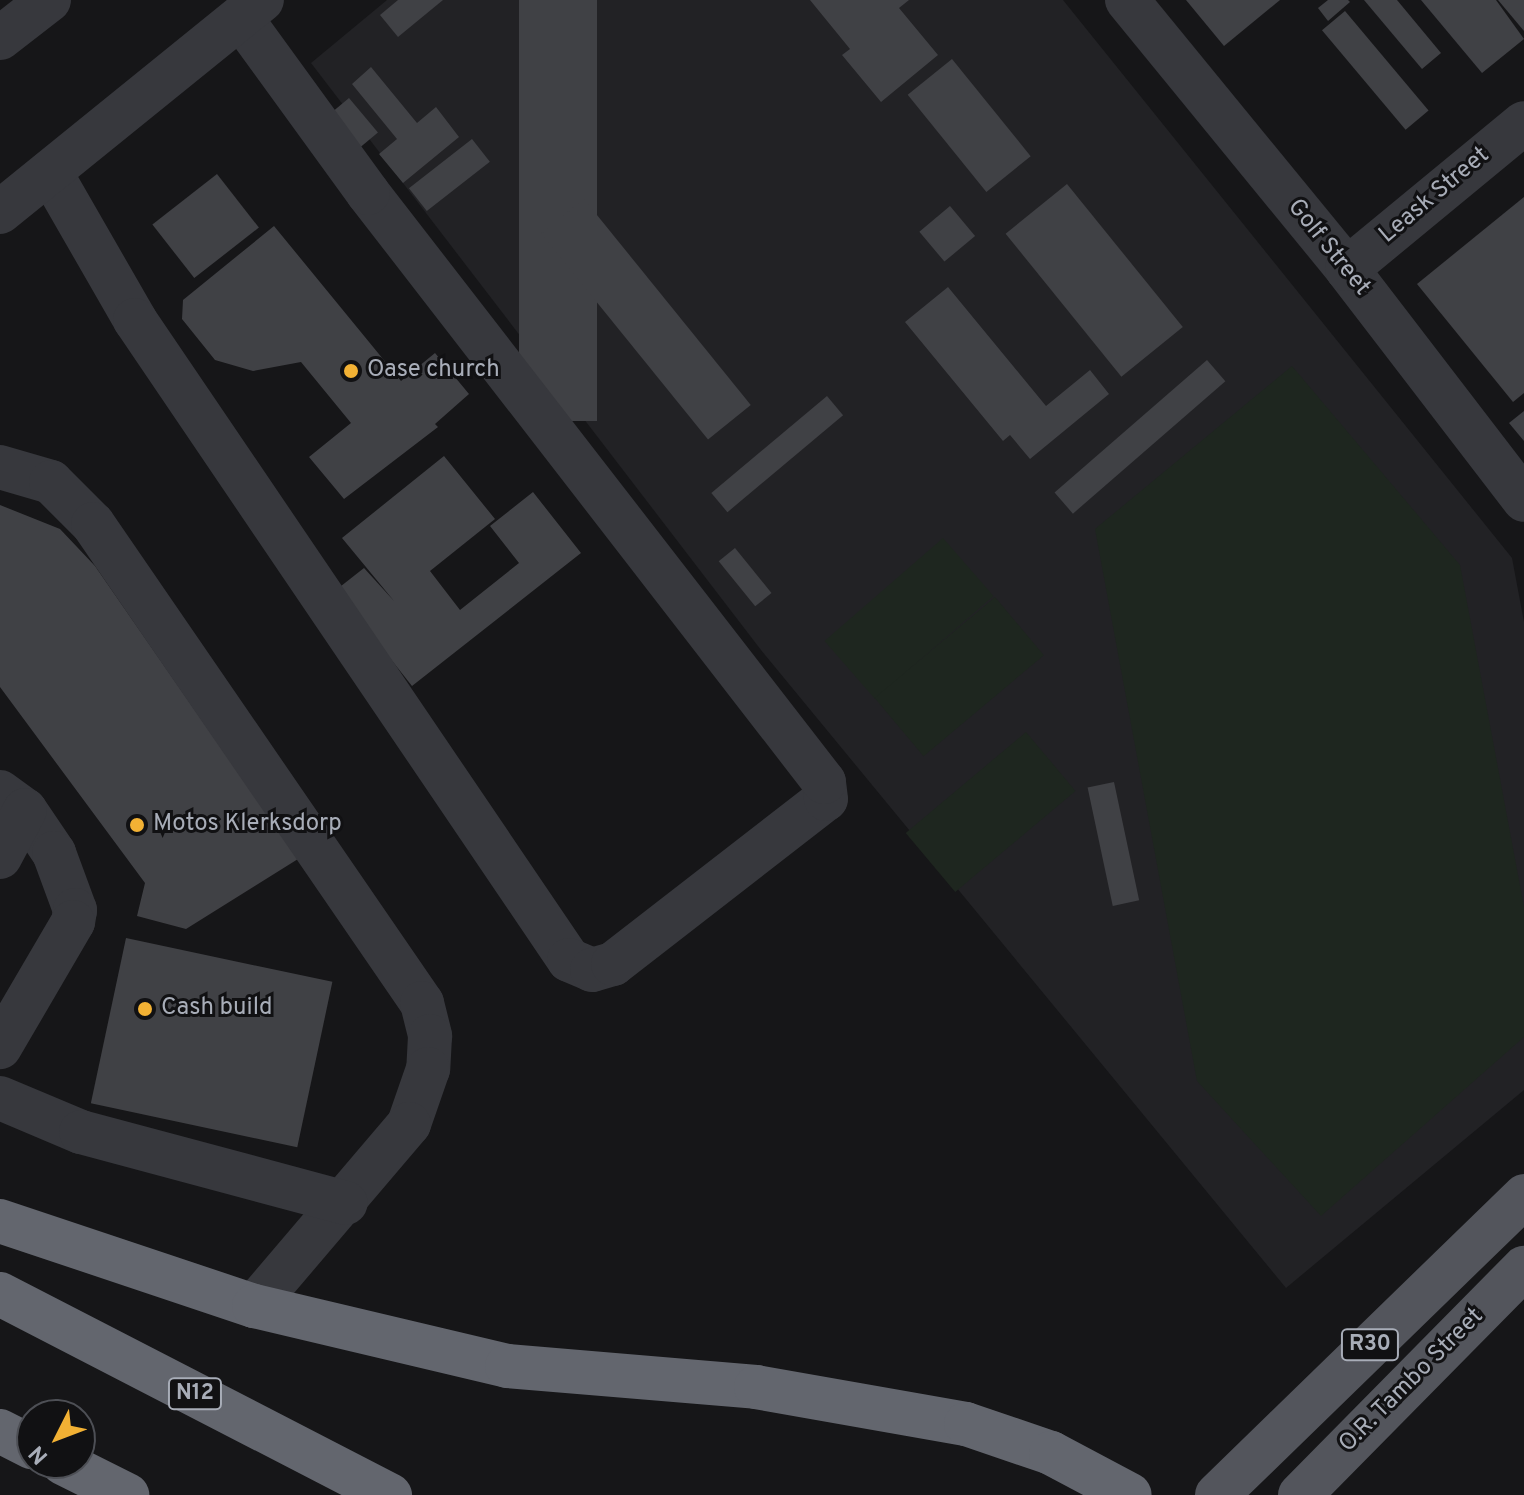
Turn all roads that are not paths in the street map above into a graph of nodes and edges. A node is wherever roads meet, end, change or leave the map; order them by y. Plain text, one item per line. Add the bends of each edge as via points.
1 (49, 0) edge
2 (1127, 0) edge
3 (252, 9) edge
4 (0, 38) edge
5 (1524, 123) edge
6 (50, 172) junction
7 (0, 212) edge
8 (1347, 269) junction
9 (0, 467) edge
10 (1524, 500) edge
11 (13, 801) edge
12 (0, 857) edge
13 (0, 1047) edge
14 (0, 1098) edge
15 (1524, 1196) edge
16 (346, 1203) junction
17 (0, 1221) edge
18 (1524, 1268) edge
19 (0, 1294) edge
20 (254, 1306) junction
21 (95, 1479) edge
22 (127, 1495) edge
23 (390, 1495) edge
24 (1130, 1495) edge
25 (1217, 1495) edge
26 (1300, 1495) edge

1 - 4 street
2 - 8 street, Golf Street
3 - 6 street
3 - 6 street via 368,193 824,782 826,799 613,964 592,970 569,960 135,320
5 - 8 street, Leask Street
6 - 7 street
8 - 10 street, Golf Street
9 - 16 street via 51,482 93,524 422,1003 430,1036 428,1069 409,1124
11 - 12 street
11 - 13 street via 54,853 75,916
14 - 16 street via 81,1132
15 - 25 main road, R30
16 - 20 street
17 - 20 highway
18 - 26 main road, O.R. Tambo Street / R30
19 - 23 highway, N12
20 - 24 highway via 507,1366 756,1387 966,1424 1051,1453
21 - 22 highway

